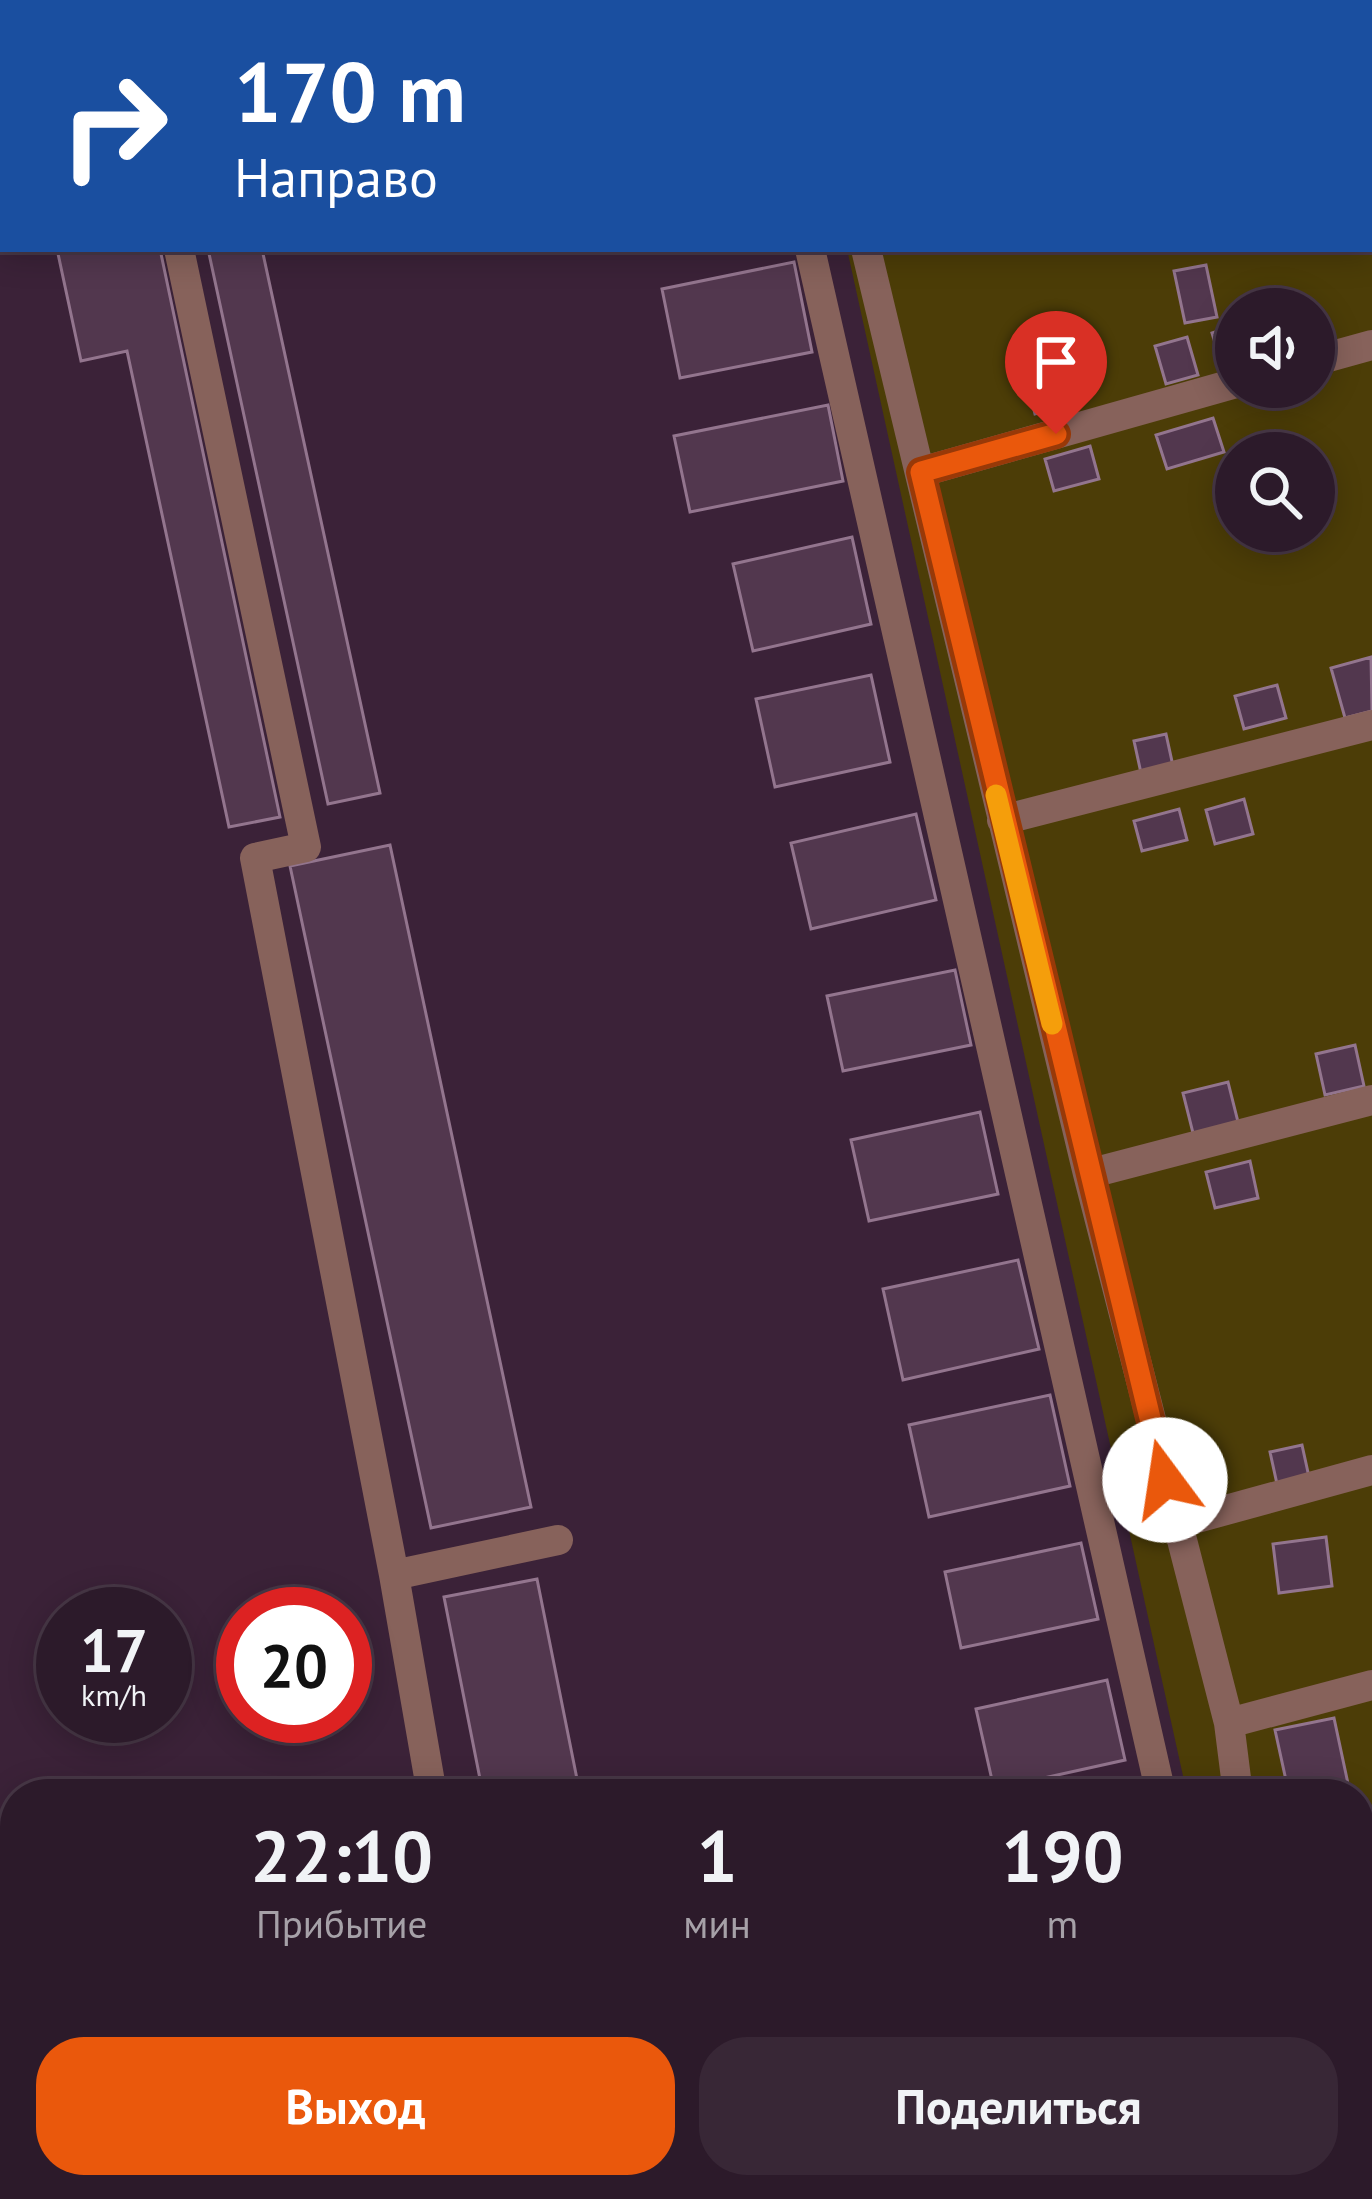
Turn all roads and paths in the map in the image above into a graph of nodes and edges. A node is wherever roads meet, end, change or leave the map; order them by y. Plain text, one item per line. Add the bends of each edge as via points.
1 (180, 252) edge
2 (811, 252) edge
3 (867, 252) edge
4 (1372, 345) edge
5 (1335, 355) edge
6 (1215, 389) edge
7 (921, 472) junction
8 (1372, 725) edge
9 (1002, 820) junction
10 (1372, 1100) edge
11 (1088, 1174) junction
12 (1372, 1470) edge
13 (1175, 1524) junction
14 (558, 1540) dead end
15 (394, 1575) junction
16 (1372, 1685) edge
17 (1229, 1723) junction
18 (429, 1779) edge
19 (1158, 1779) edge
20 (1236, 1779) edge

1 - 15 lane via 306,847 255,857
2 - 19 lane
3 - 7 lane
4 - 5 lane
6 - 7 lane
7 - 9 lane
8 - 9 lane
9 - 11 lane
10 - 11 lane
11 - 13 lane
12 - 13 lane
13 - 17 lane
14 - 15 lane
15 - 18 lane
16 - 17 lane
17 - 20 lane

